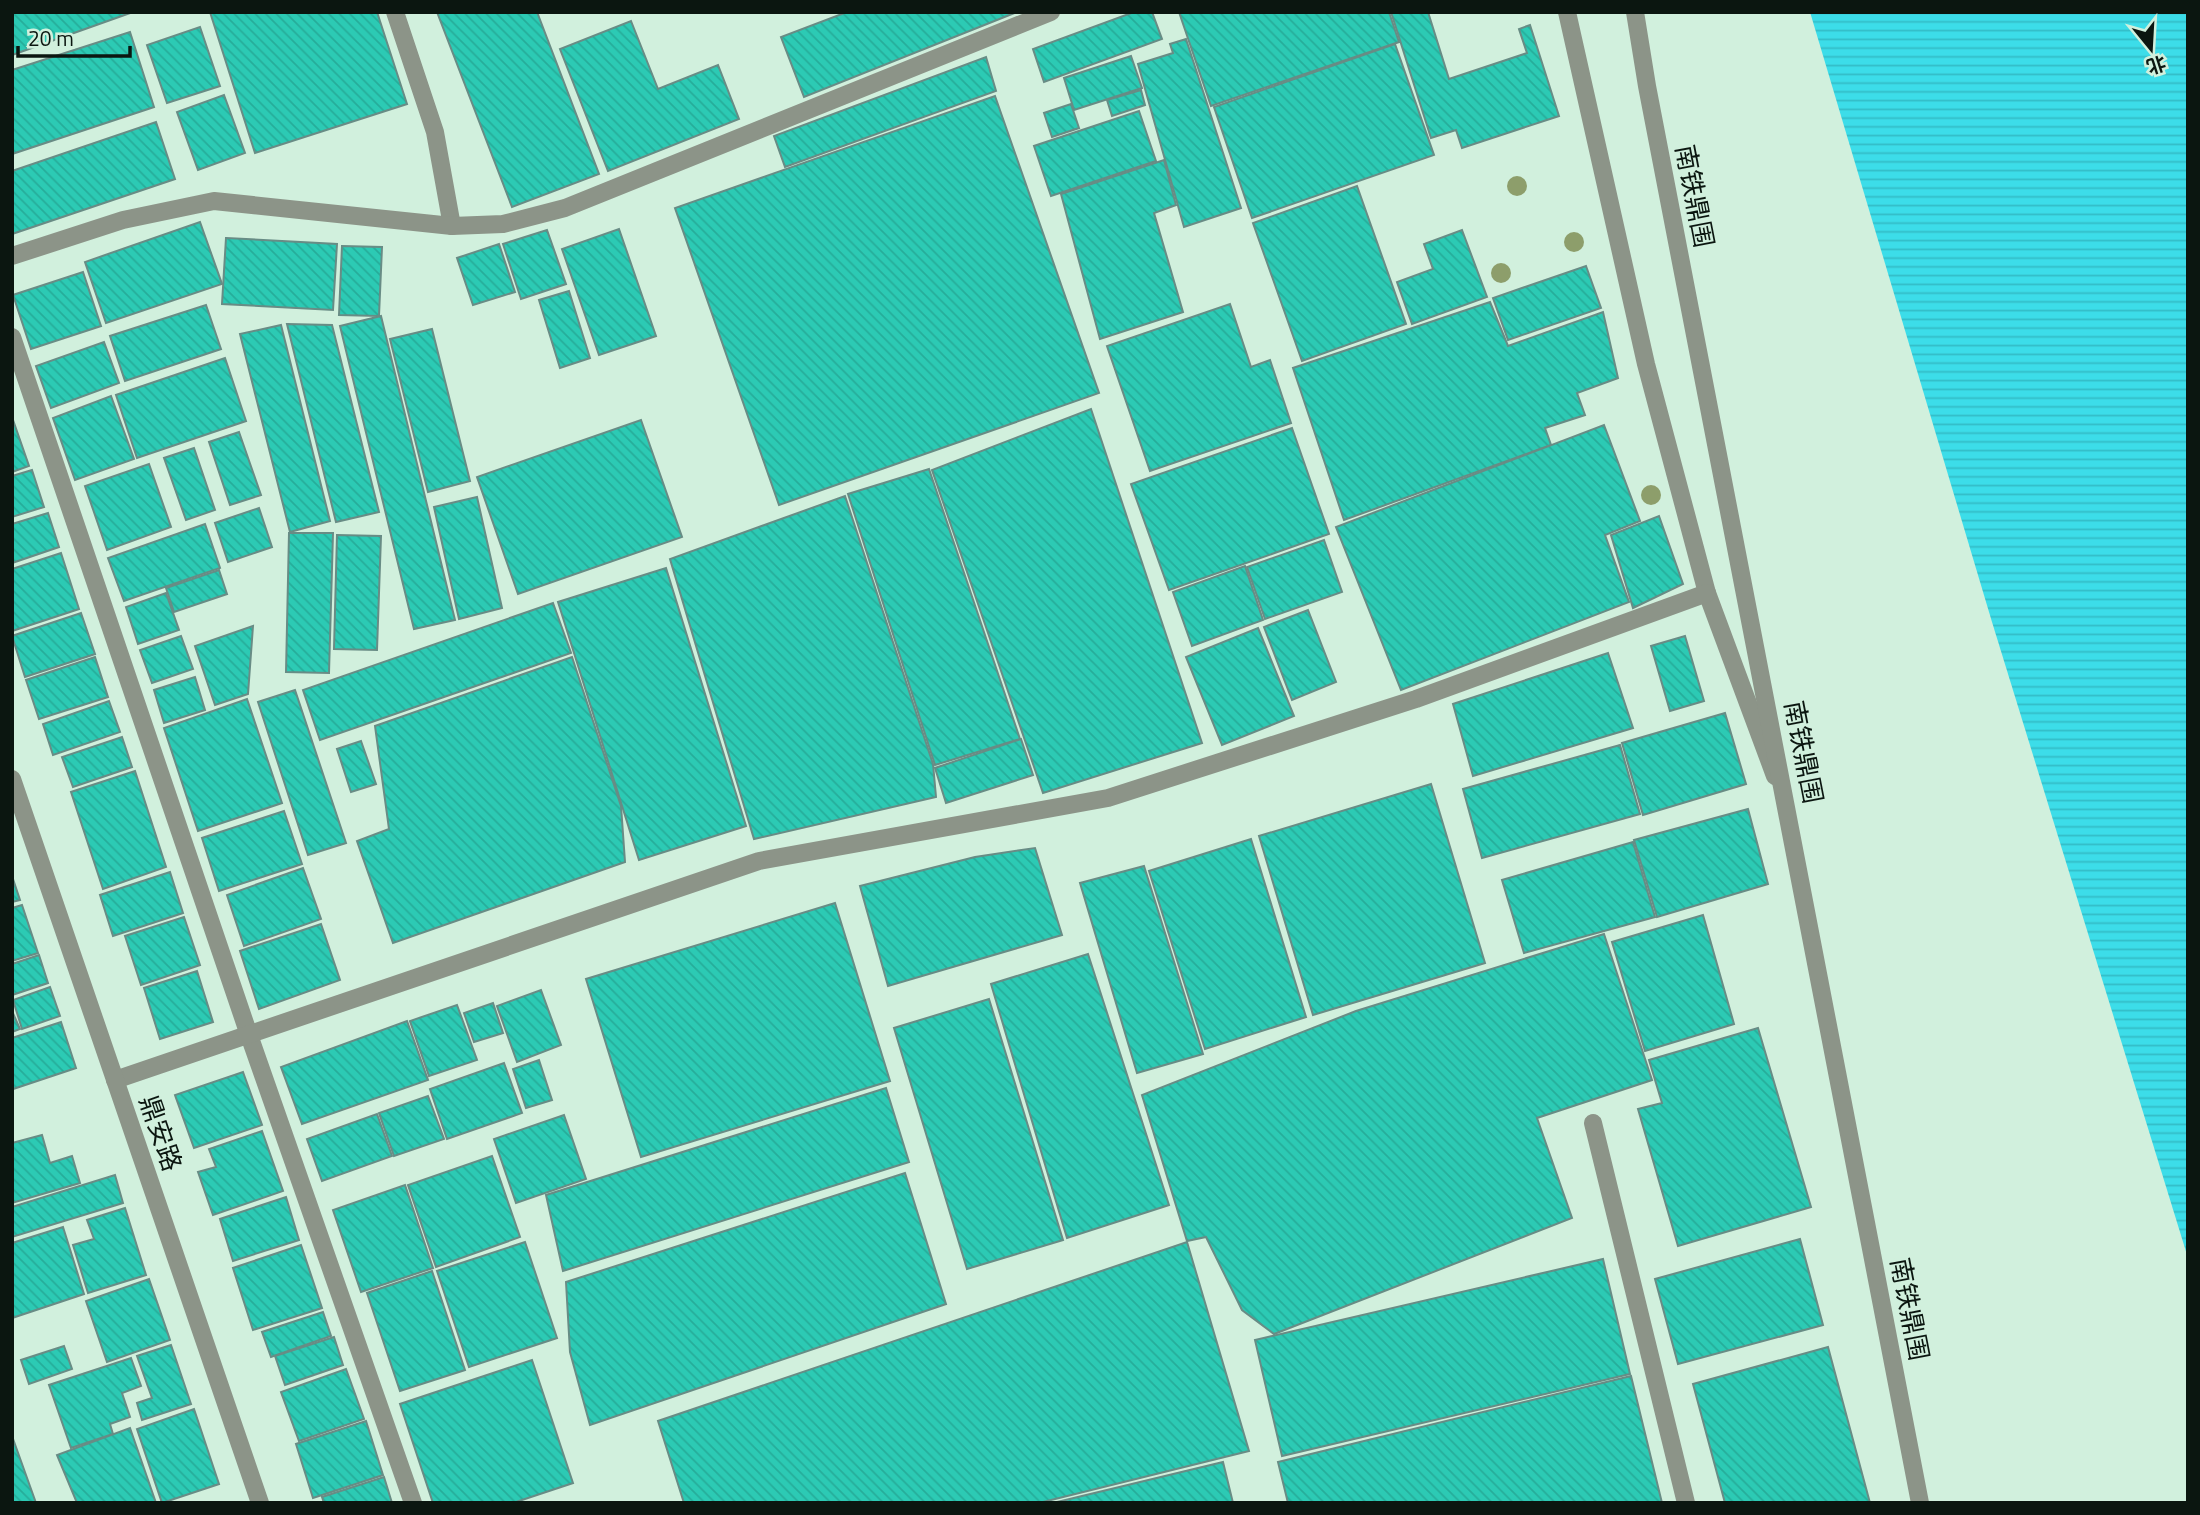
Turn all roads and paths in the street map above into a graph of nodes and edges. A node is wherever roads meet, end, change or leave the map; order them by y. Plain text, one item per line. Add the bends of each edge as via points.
1 (395, 12) edge
2 (1051, 12) edge
3 (1567, 12) edge
4 (1635, 12) edge
5 (452, 226) junction
6 (12, 256) edge
7 (12, 337) edge
8 (1707, 593) junction
9 (12, 779) edge
10 (1788, 812) junction
11 (249, 1035) junction
12 (115, 1080) junction
13 (1593, 1123) dead end
14 (260, 1503) edge
15 (413, 1503) edge
16 (1686, 1503) edge
17 (1920, 1503) edge

1 - 5 street via 435,132
2 - 5 street via 565,208 503,224
3 - 8 street via 1646,364
4 - 10 street, 南铁鼎围
5 - 6 street via 214,201 123,220
7 - 11 street
8 - 10 street
8 - 11 street via 1416,699 1108,799 759,861
9 - 12 street, 鼎安路
10 - 17 street, 南铁鼎围
11 - 12 street
11 - 15 street
12 - 14 street, 鼎安路
13 - 16 street

